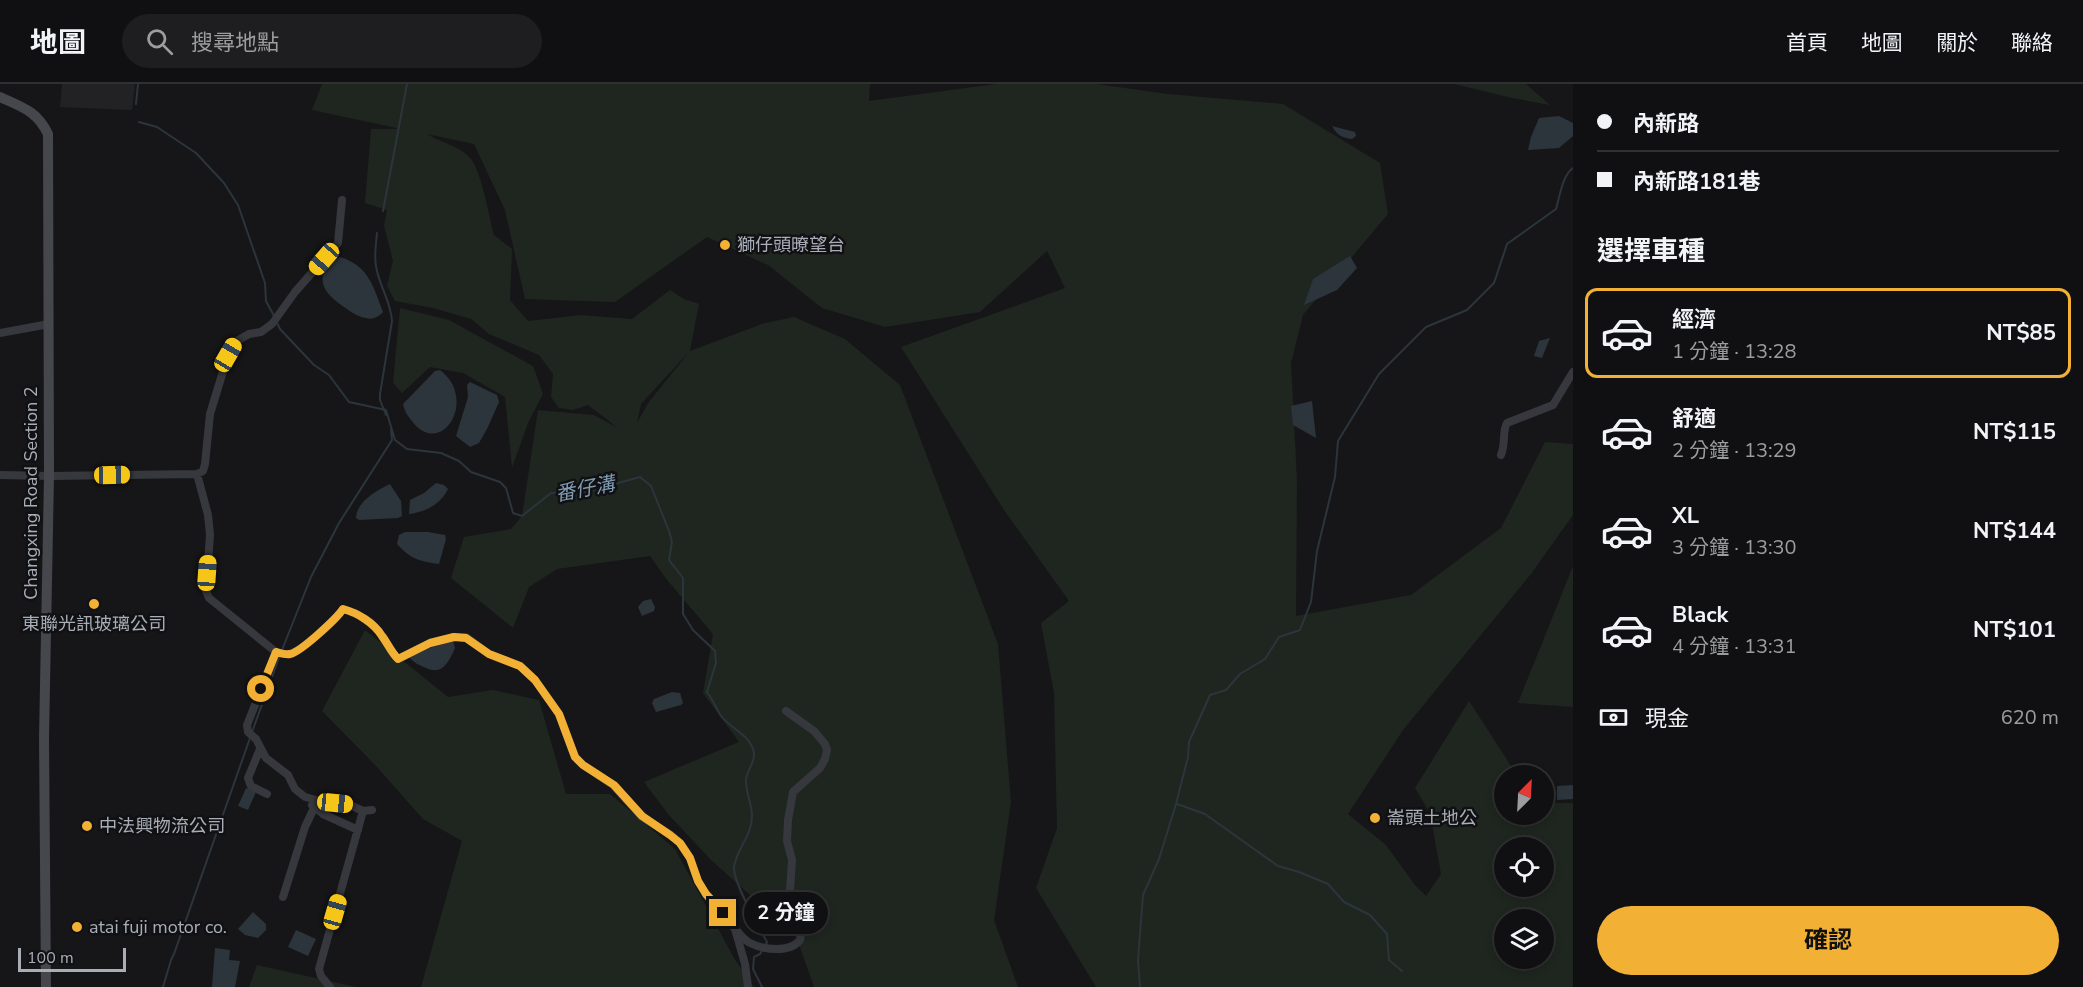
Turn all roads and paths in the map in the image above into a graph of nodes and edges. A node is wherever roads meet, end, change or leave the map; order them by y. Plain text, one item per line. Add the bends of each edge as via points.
1 (0, 97) edge
2 (342, 200) dead end
3 (49, 324) junction
4 (0, 333) edge
5 (1573, 372) edge
6 (1501, 455) dead end
7 (197, 474) junction
8 (0, 475) edge
9 (49, 476) junction
10 (276, 652) junction
11 (786, 711) dead end
12 (260, 749) junction
13 (267, 794) dead end
14 (309, 798) junction
15 (314, 808) junction
16 (358, 830) junction
17 (283, 897) dead end
18 (735, 928) junction
19 (46, 987) edge
20 (330, 987) edge
21 (748, 987) edge

1 - 3 street, Changxing Road Section 2 via 38,117 48,134
2 - 7 street via 338,243 272,324 235,342 228,355 210,414 206,464
3 - 4 street
3 - 9 street, Changxing Road Section 2
5 - 6 street via 1553,405 1507,423
7 - 9 street
7 - 10 street via 210,535 206,591 209,598
8 - 9 street
9 - 19 street, Changxing Road Section 2 via 44,738
10 - 12 street via 247,725
10 - 18 street via 290,654 301,648 343,609 373,626 398,659 430,643 454,637 466,638 489,654 520,666 559,714 575,757 614,785 642,816 680,843 706,894
11 - 18 street via 814,731 827,750 820,768 793,792 788,820 790,891 799,910 800,940 792,946 771,949 747,942
12 - 13 street via 249,778 251,786
12 - 14 street via 288,775 295,789
14 - 15 street
14 - 16 street via 368,811
15 - 16 street
15 - 17 street via 304,827
16 - 20 street via 319,969
18 - 21 street

